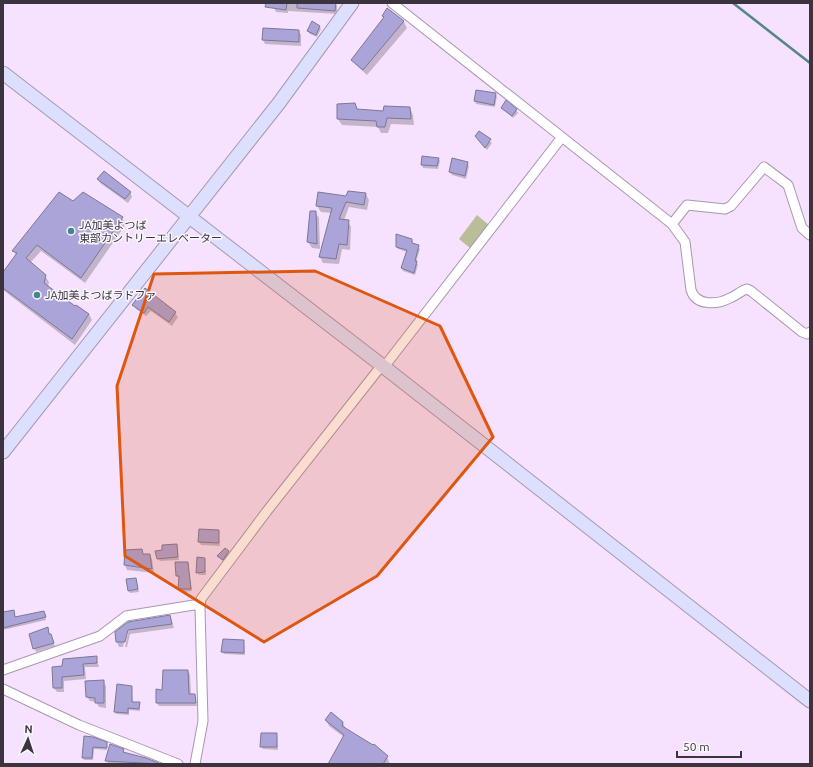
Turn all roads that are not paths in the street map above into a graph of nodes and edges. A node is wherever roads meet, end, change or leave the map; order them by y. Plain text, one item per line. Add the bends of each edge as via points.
1 (352, 3) edge
2 (392, 3) edge
3 (3, 73) edge
4 (562, 137) junction
5 (189, 218) junction
6 (672, 224) junction
7 (810, 235) edge
8 (810, 332) edge
9 (379, 370) junction
10 (3, 452) edge
11 (200, 604) junction
12 (3, 670) edge
13 (3, 689) edge
14 (810, 701) edge
15 (178, 764) edge
16 (195, 764) edge

1 - 5 street
2 - 4 street
3 - 5 street
4 - 6 street
4 - 9 street
5 - 9 street
5 - 10 street
6 - 7 street via 686,205 720,209 731,206 764,167 788,185 802,228
6 - 8 street via 685,242 693,297 697,300 720,302 747,289 802,332
9 - 11 street via 267,510 201,599
9 - 14 street
11 - 12 street via 126,616 100,636
11 - 16 street via 203,721
13 - 15 street via 79,725

